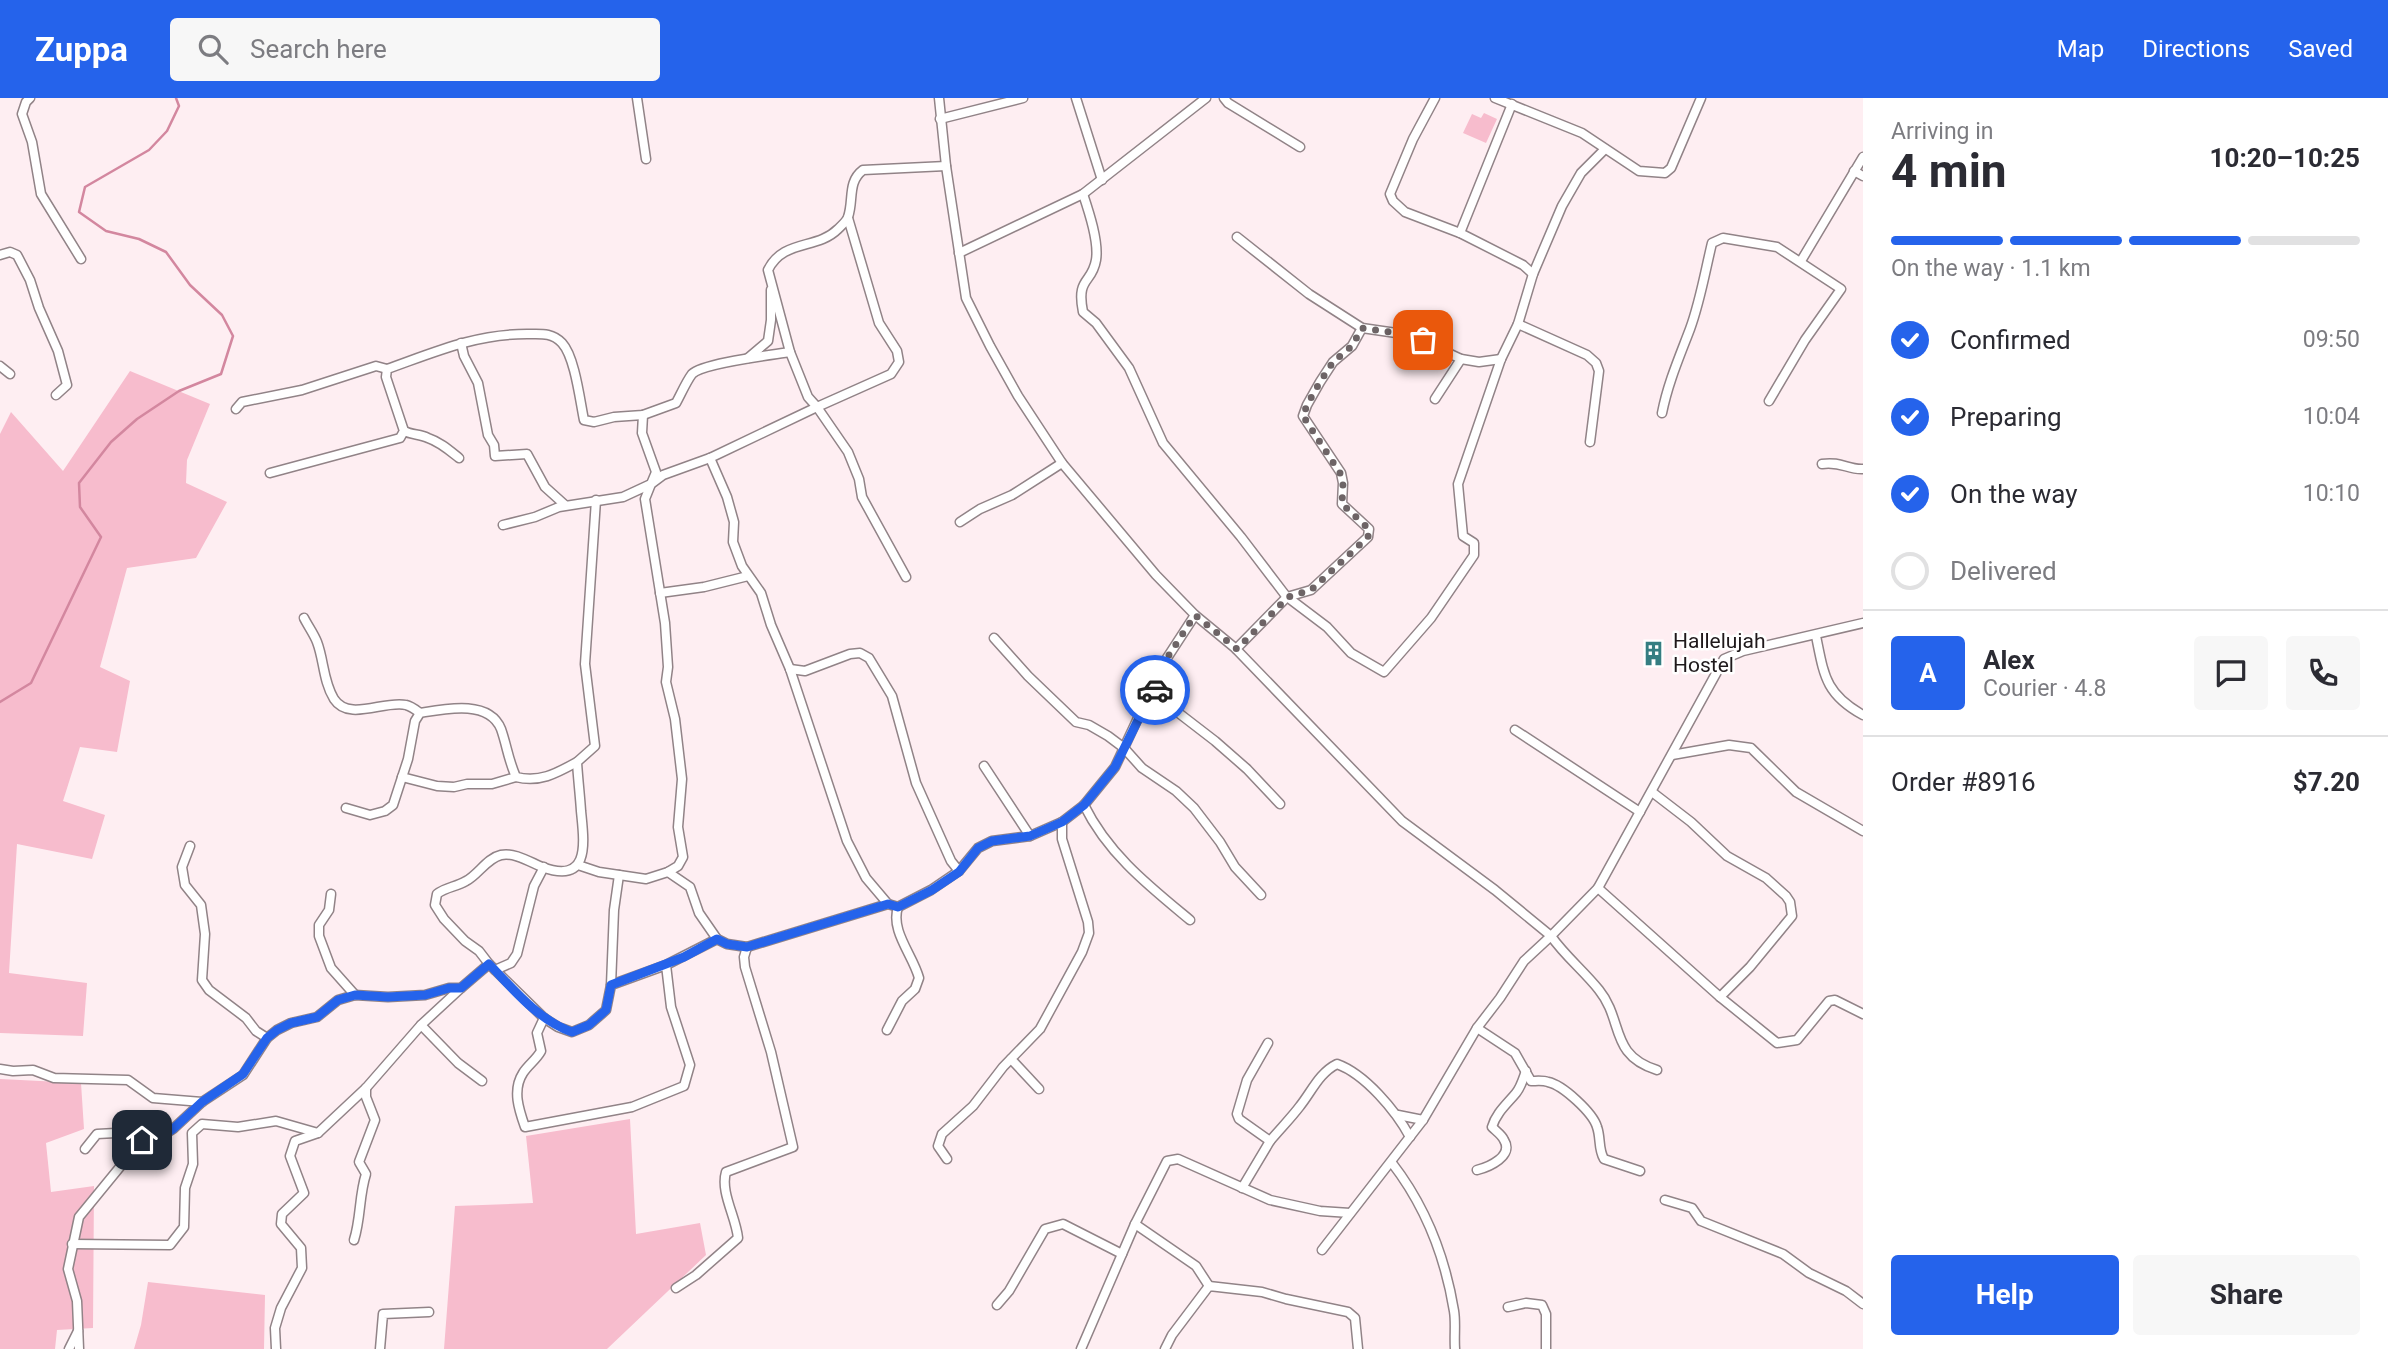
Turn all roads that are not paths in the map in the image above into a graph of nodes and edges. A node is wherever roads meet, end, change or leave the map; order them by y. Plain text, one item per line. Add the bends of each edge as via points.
1 (30, 98) edge
2 (637, 98) edge
3 (939, 98) edge
4 (1023, 98) edge
5 (1076, 98) edge
6 (1206, 98) edge
7 (1224, 98) edge
8 (1435, 98) edge
9 (1495, 98) edge
10 (1701, 98) edge
11 (1512, 104) junction
12 (940, 119) junction
13 (1300, 147) dead end
14 (1605, 149) junction
15 (1863, 157) edge
16 (646, 159) dead end
17 (946, 166) junction
18 (1854, 171) junction
19 (1863, 176) edge
20 (1102, 180) junction
21 (1083, 194) junction
22 (848, 218) junction
23 (1460, 233) junction
24 (1237, 237) dead end
25 (959, 253) junction
26 (0, 255) edge
27 (81, 259) dead end
28 (1801, 261) junction
29 (1533, 274) junction
30 (771, 284) junction
31 (1518, 324) junction
32 (1362, 328) junction
33 (461, 342) junction
34 (790, 352) junction
35 (748, 358) junction
36 (1461, 359) junction
37 (1501, 359) junction
38 (0, 366) edge
39 (387, 369) junction
40 (10, 374) dead end
41 (56, 395) dead end
42 (1435, 399) dead end
43 (1769, 401) dead end
44 (817, 407) junction
45 (236, 409) dead end
46 (1662, 413) dead end
47 (643, 415) junction
48 (404, 430) junction
49 (1590, 442) dead end
50 (710, 457) junction
51 (459, 458) dead end
52 (1062, 463) junction
53 (1822, 464) dead end
54 (1863, 469) edge
55 (270, 473) dead end
56 (651, 484) junction
57 (596, 500) junction
58 (565, 505) junction
59 (960, 522) dead end
60 (503, 525) dead end
61 (748, 576) junction
62 (906, 577) dead end
63 (660, 593) junction
64 (1288, 597) junction
65 (1195, 615) junction
66 (304, 618) dead end
67 (1863, 624) edge
68 (1816, 636) junction
69 (994, 638) dead end
70 (1237, 649) junction
71 (790, 669) junction
72 (1154, 695) junction
73 (420, 713) junction
74 (1863, 715) edge
75 (1515, 730) dead end
76 (1124, 748) junction
77 (1672, 755) junction
78 (578, 762) junction
79 (984, 766) dead end
80 (516, 777) junction
81 (402, 778) junction
82 (1652, 792) junction
83 (1280, 804) dead end
84 (1084, 805) junction
85 (346, 808) dead end
86 (1640, 812) junction
87 (1062, 822) junction
88 (1863, 831) edge
89 (1030, 836) junction
90 (190, 846) dead end
91 (578, 865) junction
92 (544, 867) junction
93 (668, 872) junction
94 (959, 872) junction
95 (619, 875) junction
96 (1598, 888) junction
97 (331, 894) dead end
98 (1261, 895) dead end
99 (888, 904) junction
100 (898, 907) junction
101 (1190, 920) dead end
102 (1551, 936) junction
103 (717, 939) junction
104 (747, 947) junction
105 (666, 965) junction
106 (492, 967) junction
107 (611, 985) junction
108 (461, 988) junction
109 (355, 995) junction
110 (1720, 997) junction
111 (1863, 1014) edge
112 (544, 1018) junction
113 (421, 1025) junction
114 (1478, 1028) junction
115 (887, 1030) dead end
116 (267, 1038) junction
117 (1268, 1043) dead end
118 (1011, 1059) junction
119 (0, 1069) edge
120 (1657, 1070) dead end
121 (1526, 1072) junction
122 (482, 1081) dead end
123 (366, 1088) junction
124 (1039, 1089) dead end
125 (202, 1102) junction
126 (1398, 1115) junction
127 (1423, 1120) junction
128 (318, 1133) junction
129 (1410, 1137) junction
130 (142, 1140) junction
131 (1270, 1141) junction
132 (85, 1149) dead end
133 (947, 1160) dead end
134 (1392, 1163) junction
135 (1477, 1170) dead end
136 (1640, 1171) dead end
137 (1242, 1188) junction
138 (1665, 1200) dead end
139 (1350, 1213) junction
140 (1135, 1224) junction
141 (354, 1240) dead end
142 (72, 1244) junction
143 (1322, 1250) dead end
144 (1122, 1254) junction
145 (1209, 1286) junction
146 (676, 1288) dead end
147 (1863, 1304) edge
148 (997, 1305) dead end
149 (1508, 1307) dead end
150 (429, 1312) dead end
151 (78, 1331) junction
152 (69, 1349) edge
153 (79, 1349) edge
154 (276, 1349) edge
155 (380, 1349) edge
156 (1081, 1349) edge
157 (1165, 1349) edge
158 (1358, 1349) edge
159 (1455, 1349) edge
160 (1546, 1349) edge

1 - 27 street via 22,114 41,194
2 - 16 street
3 - 12 street
4 - 12 street
5 - 20 street
6 - 20 street
7 - 13 street
8 - 23 street via 1390,194 1405,212
9 - 11 street
10 - 14 street via 1665,173 1639,171
11 - 14 street via 1582,133
11 - 23 street
12 - 17 street
14 - 29 street via 1581,173
15 - 18 street
17 - 22 street via 863,170 850,195
17 - 25 street
18 - 19 street
18 - 28 street
20 - 21 street
21 - 25 street
21 - 64 street via 1096,261 1081,289 1083,313 1097,323 1129,368 1163,443
22 - 30 street via 835,233 773,260 768,270
22 - 44 street via 879,323 899,362 891,374
23 - 29 street
24 - 32 street via 1309,294
25 - 52 street via 966,298 1018,396
26 - 41 street via 17,255 30,279 66,385
28 - 43 street via 1841,289
28 - 46 street via 1777,247 1723,238 1712,243
29 - 31 street
30 - 34 street
30 - 35 street via 768,341
31 - 37 street
31 - 49 street via 1596,363 1599,371
32 - 36 street via 1410,335
32 - 64 street via 1352,346 1333,362 1303,416 1340,473 1342,504 1369,529 1368,537 1311,590
33 - 39 street
33 - 47 street via 549,334 563,344 569,357 584,420
33 - 58 street via 478,383 495,456 527,454 545,487
34 - 35 street
34 - 44 street via 808,397
35 - 47 street via 699,369 676,403
36 - 37 street
36 - 42 street
37 - 64 street via 1458,484 1463,536 1474,543 1474,555 1408,647 1384,672 1350,653 1327,627
38 - 40 street
39 - 45 street via 376,366 302,390 242,402
39 - 48 street
44 - 50 street
44 - 62 street via 848,452 862,497
47 - 56 street via 642,433 656,472
48 - 51 street via 425,436
48 - 55 street via 400,438
50 - 56 street
50 - 61 street via 734,523 733,542
52 - 59 street
52 - 65 street
53 - 54 street
56 - 57 street via 623,498
56 - 63 street via 645,499
57 - 58 street
57 - 78 street via 585,664 595,746
58 - 60 street
61 - 63 street
61 - 71 street via 761,593
63 - 93 street via 666,623 666,682 682,779 678,827 683,857
64 - 70 street
65 - 70 street
65 - 72 street via 1167,658
66 - 73 street via 317,642 327,684 343,708 407,705
67 - 68 street
68 - 74 street via 1834,694
68 - 77 street via 1724,659
69 - 76 street via 1076,722 1089,725
70 - 102 street via 1402,821
71 - 94 street via 805,671 850,654 869,658 892,696 916,783
71 - 99 street via 847,841 866,878
72 - 76 street
72 - 83 street via 1231,755
73 - 80 street via 463,707 485,713 500,726
73 - 81 street
75 - 86 street
76 - 84 street via 1115,767
76 - 98 street via 1194,808 1234,867
77 - 82 street
77 - 88 street via 1729,745 1751,748 1796,792
78 - 80 street via 550,776
78 - 91 street via 585,851
79 - 89 street
80 - 81 street via 454,787
81 - 85 street via 393,805 385,811 370,815
82 - 86 street
82 - 110 street via 1727,856 1766,878 1790,902 1792,916
84 - 87 street
84 - 101 street via 1116,855
86 - 96 street
87 - 89 street
87 - 118 street via 1062,839 1089,933 1044,1022
89 - 94 street via 992,841 978,848
90 - 116 street via 182,867 185,885 201,905 205,934 202,979
91 - 92 street via 566,871
91 - 95 street
92 - 106 street via 534,886 517,954 511,963
92 - 106 street via 515,855 500,855 467,881 437,894 435,905 444,919
93 - 95 street via 646,879
93 - 103 street via 690,887 699,913
94 - 100 street
95 - 107 street
96 - 102 street
96 - 110 street
97 - 109 street via 319,936 331,968
99 - 100 street
99 - 104 street
100 - 115 street via 897,928 919,978
102 - 114 street via 1524,961
102 - 120 street via 1600,991 1630,1056
103 - 104 street
103 - 105 street
104 - 146 street via 745,967 793,1147 726,1172 738,1238
105 - 107 street
105 - 112 street via 671,1007 690,1065 684,1086 632,1107 525,1127 517,1092 522,1073 541,1051 537,1033
106 - 108 street
106 - 112 street
107 - 112 street via 606,1010 589,1025 572,1032
108 - 109 street via 425,995
108 - 113 street
109 - 116 street
110 - 111 street via 1777,1043 1797,1040 1829,1001
113 - 122 street
113 - 123 street
114 - 121 street via 1515,1053
114 - 127 street
116 - 125 street via 243,1074
117 - 131 street via 1247,1080 1237,1114
118 - 124 street
118 - 133 street via 973,1106 942,1134 938,1146
119 - 125 street via 33,1070 54,1078 128,1080 153,1098
121 - 135 street via 1518,1091 1493,1123 1506,1149 1489,1167
121 - 136 street via 1531,1081 1549,1082 1569,1094 1587,1112 1597,1125 1604,1160
123 - 128 street
123 - 141 street via 375,1120 359,1162 366,1174
125 - 130 street via 156,1140
126 - 127 street
126 - 129 street
126 - 131 street via 1357,1075 1337,1064 1317,1080
127 - 129 street
128 - 142 street via 276,1121 202,1124 192,1133 194,1164 185,1188 184,1227 170,1245
128 - 154 street via 295,1141 290,1156 304,1193 282,1214 281,1224 301,1248 302,1268 281,1308 275,1328
129 - 134 street
130 - 132 street via 116,1133 97,1134
130 - 142 street via 79,1217
131 - 137 street
134 - 139 street
134 - 159 street via 1417,1198 1437,1244 1455,1314
137 - 139 street via 1270,1200
137 - 140 street via 1172,1159
138 - 147 street via 1692,1208 1701,1221 1783,1254
139 - 143 street
140 - 144 street
140 - 145 street via 1196,1266
142 - 151 street via 68,1269 77,1301
144 - 148 street via 1063,1224 1045,1229
144 - 156 street
145 - 157 street
145 - 158 street via 1262,1292 1348,1312 1355,1318
149 - 160 street via 1542,1305
150 - 155 street via 383,1314
151 - 152 street
151 - 153 street

